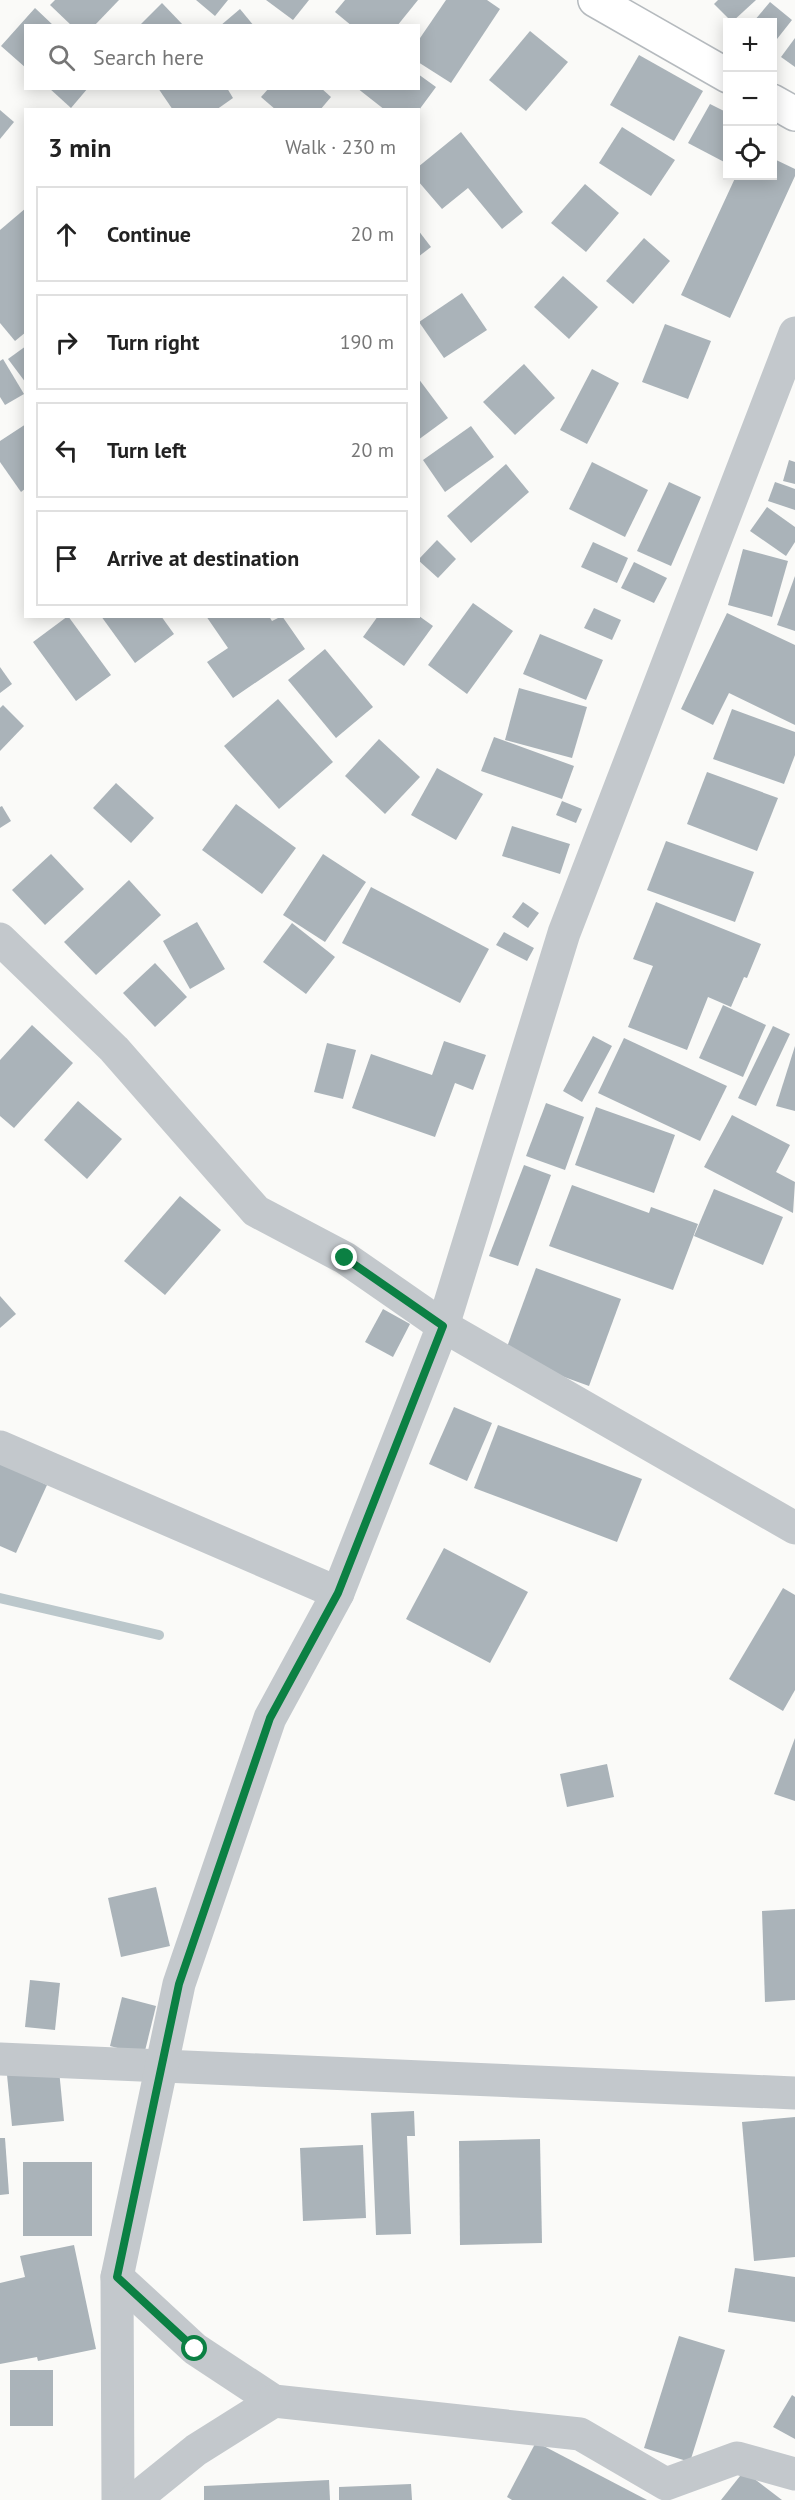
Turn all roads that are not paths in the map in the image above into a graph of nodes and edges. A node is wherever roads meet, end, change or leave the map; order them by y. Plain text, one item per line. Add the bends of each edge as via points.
1 (595, 0) edge
2 (723, 73) edge
3 (777, 104) edge
4 (795, 114) edge
5 (795, 333) edge
6 (0, 939) edge
7 (443, 1326) junction
8 (0, 1447) edge
9 (795, 1528) edge
10 (338, 1593) junction
11 (0, 2059) edge
12 (162, 2067) junction
13 (795, 2093) edge
14 (117, 2277) junction
15 (273, 2402) junction
16 (795, 2474) edge
17 (118, 2500) edge
18 (134, 2500) edge

1 - 2 main road
3 - 4 main road
5 - 7 street via 564,933
6 - 7 street via 114,1049 256,1211 345,1258
7 - 9 street
7 - 10 street
8 - 10 street
10 - 12 street via 270,1718 179,1984
11 - 12 street
12 - 13 street
12 - 14 street
14 - 15 street via 195,2349
14 - 17 street
15 - 16 street via 580,2434 666,2484 737,2458
15 - 18 street via 196,2450

